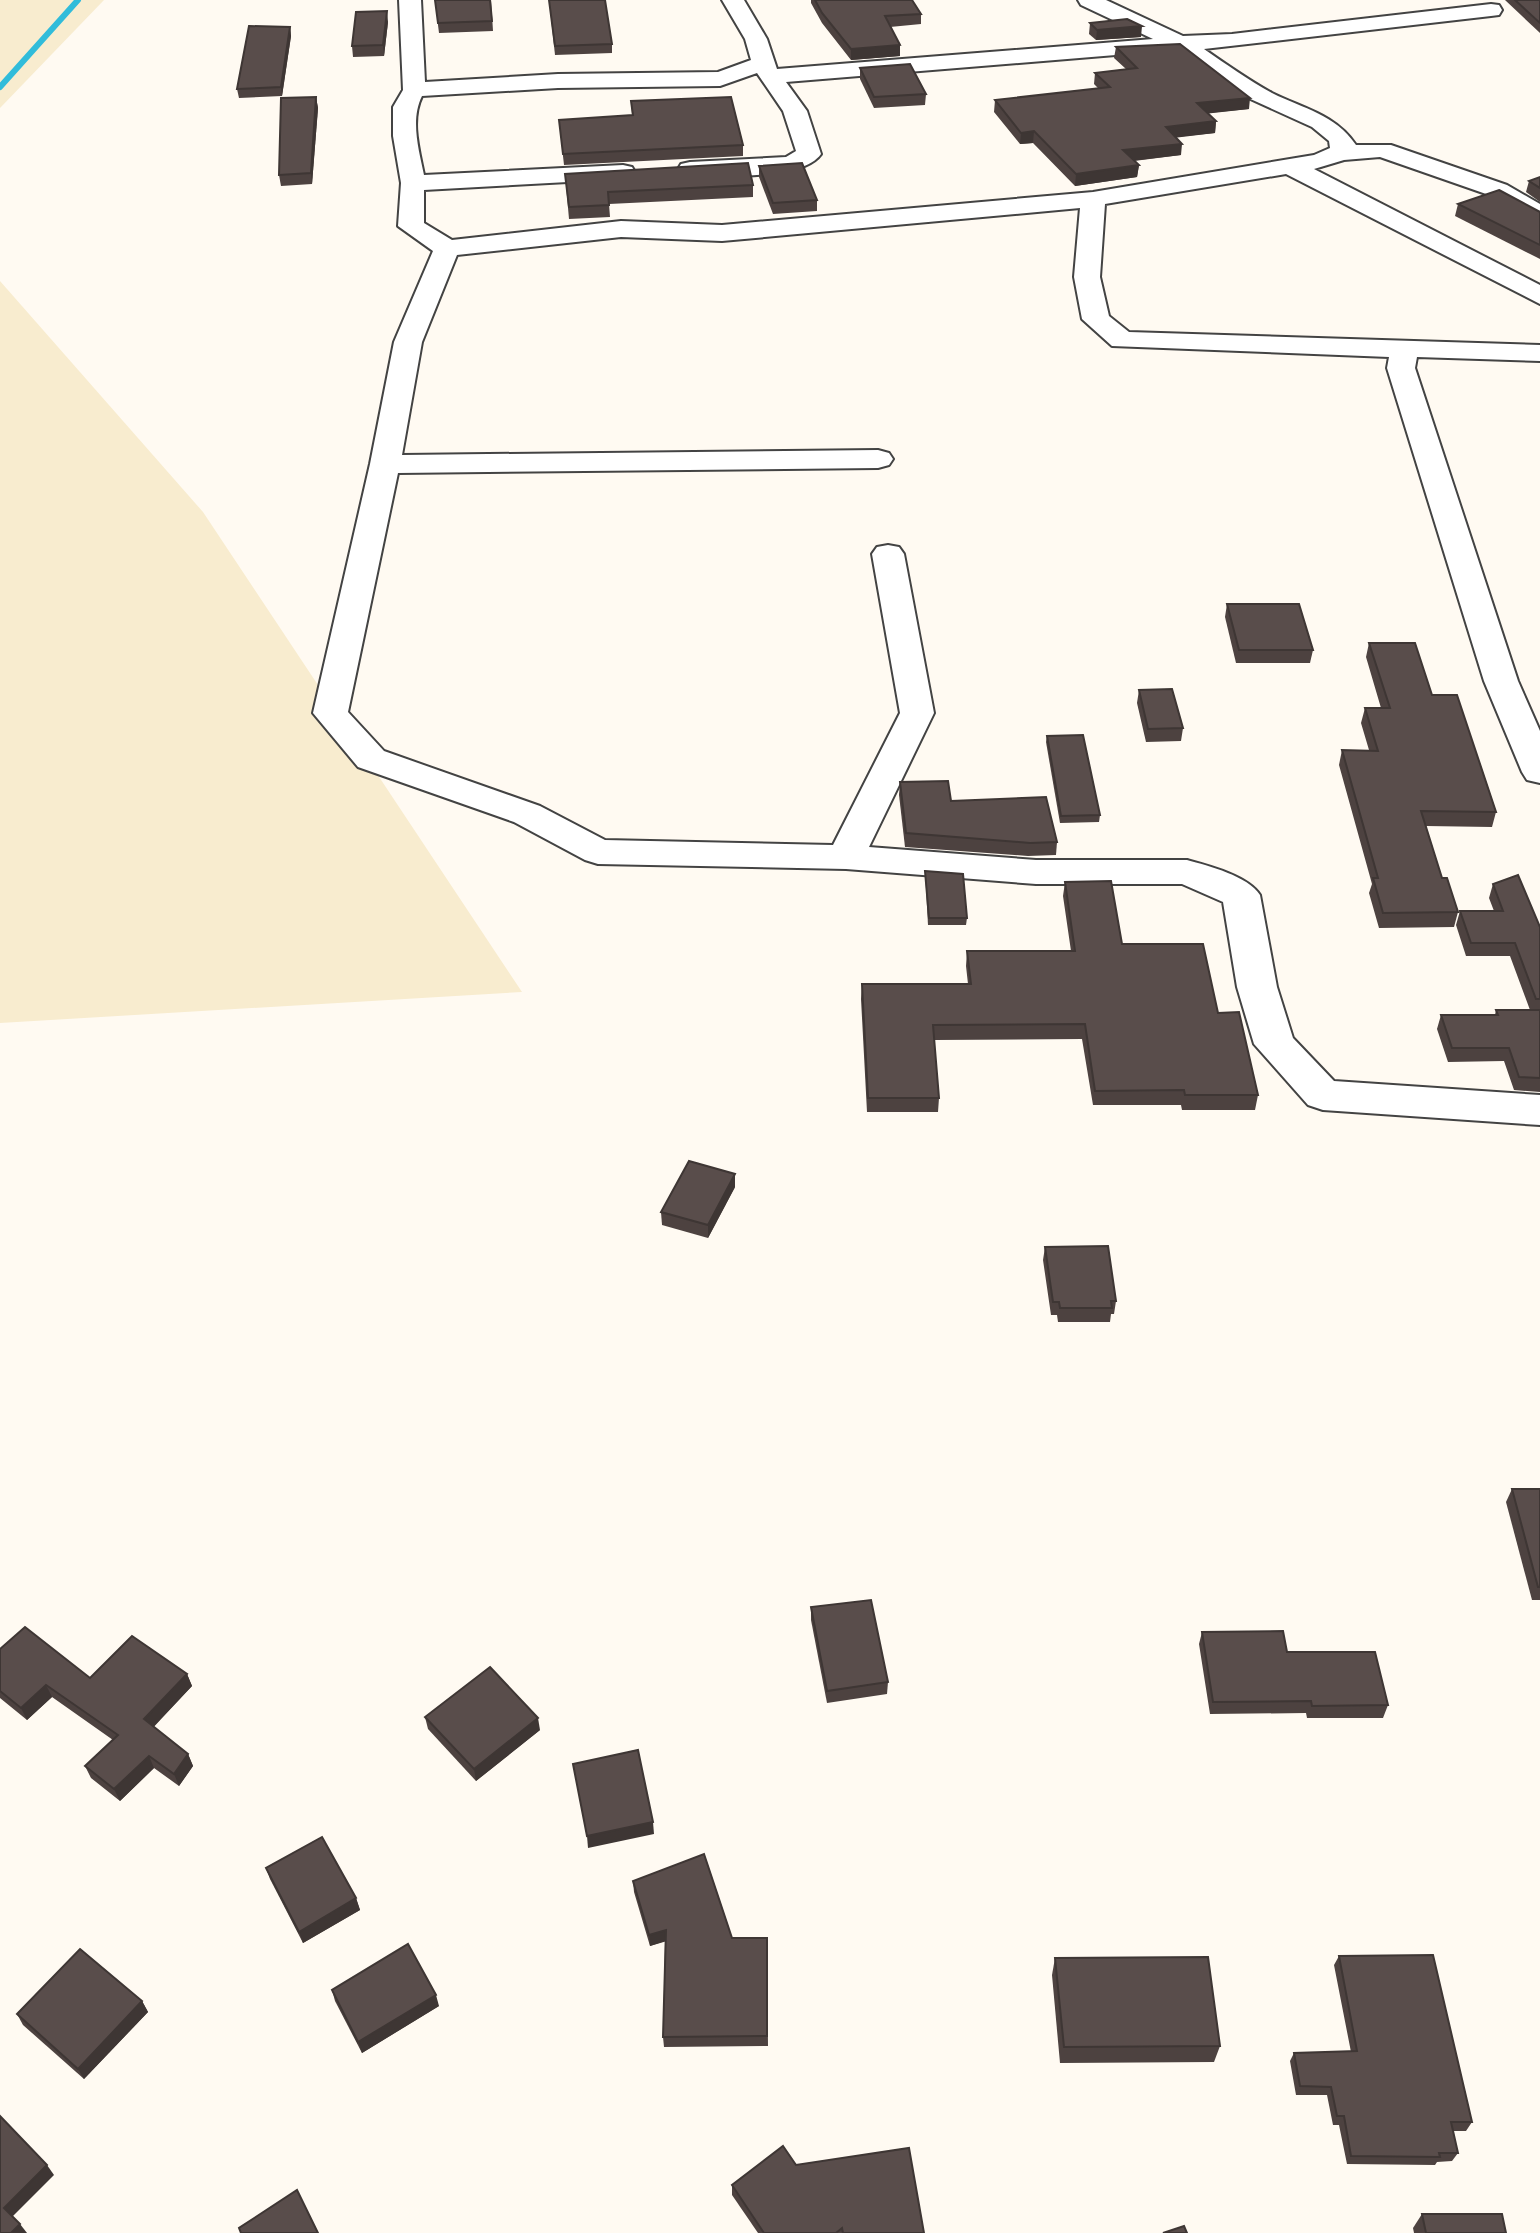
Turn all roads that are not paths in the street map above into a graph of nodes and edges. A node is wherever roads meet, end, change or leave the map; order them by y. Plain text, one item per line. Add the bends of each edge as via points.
1 (410, 0) edge
2 (733, 0) edge
3 (1089, 0) edge
4 (1491, 10) dead end
5 (1180, 43) junction
6 (767, 70) junction
7 (414, 90) junction
8 (1340, 153) junction
9 (1291, 167) junction
10 (413, 183) junction
11 (1093, 199) junction
12 (1540, 215) edge
13 (447, 248) junction
14 (1540, 296) edge
15 (1404, 351) junction
16 (1540, 353) edge
17 (878, 459) dead end
18 (385, 464) junction
19 (888, 554) dead end
20 (1540, 772) edge
21 (846, 857) junction
22 (1540, 1110) edge

1 - 7 street
2 - 6 street via 758,41
3 - 5 street
4 - 5 street
5 - 6 street
5 - 8 street via 1265,98 1340,137
6 - 7 street via 720,79
6 - 10 street via 795,111 809,154 803,160
7 - 10 street via 405,107
8 - 9 street
8 - 12 street via 1382,150 1498,190
9 - 11 street
9 - 14 street
10 - 13 street via 411,226
11 - 13 street via 722,233 621,229
11 - 15 street via 1087,277 1096,319 1122,340
13 - 18 street via 408,342
15 - 16 street
15 - 20 street via 1401,368 1501,681
17 - 18 street
18 - 21 street via 330,713 371,759 527,814 598,852
19 - 21 street via 917,713
21 - 22 street via 1036,872 1187,872 1241,895 1257,987 1274,1044 1323,1095

